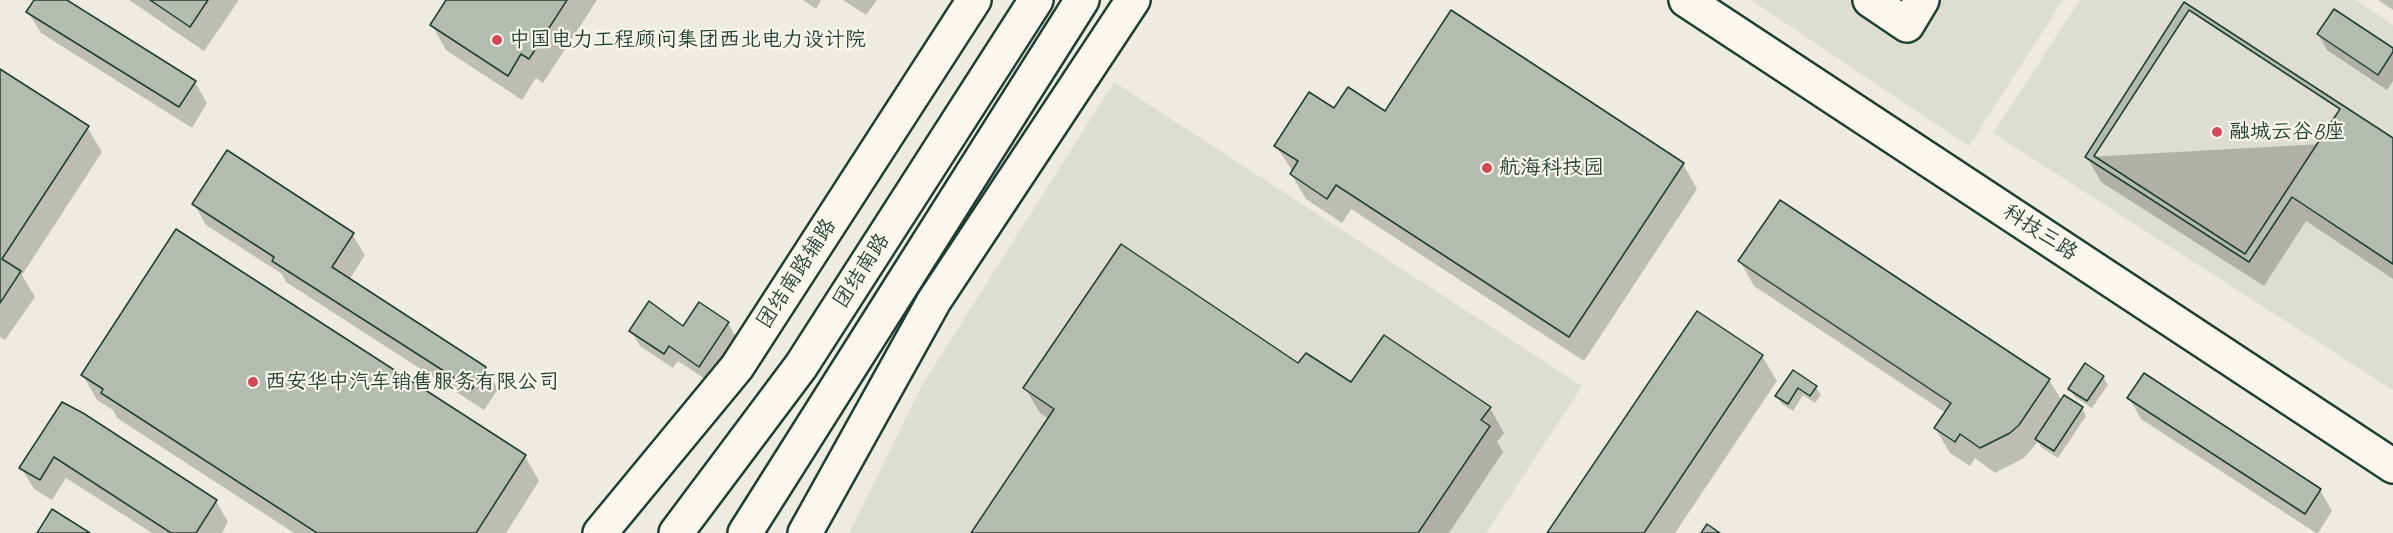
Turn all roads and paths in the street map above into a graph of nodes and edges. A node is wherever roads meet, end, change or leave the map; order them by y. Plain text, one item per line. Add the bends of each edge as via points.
1 (974, 0) edge
2 (1036, 0) edge
3 (1082, 0) edge
4 (1133, 0) edge
5 (1686, 0) edge
6 (1870, 0) edge
7 (1922, 0) edge
8 (2393, 466) edge
9 (600, 533) edge
10 (676, 533) edge
11 (745, 533) edge
12 (805, 533) edge

1 - 9 street, 团结南路辅路 via 737,367
2 - 10 street, 团结南路 via 801,366
3 - 11 street, 团结南路
4 - 12 street via 934,301
5 - 8 street, 科技三路
6 - 7 street via 1907,25

